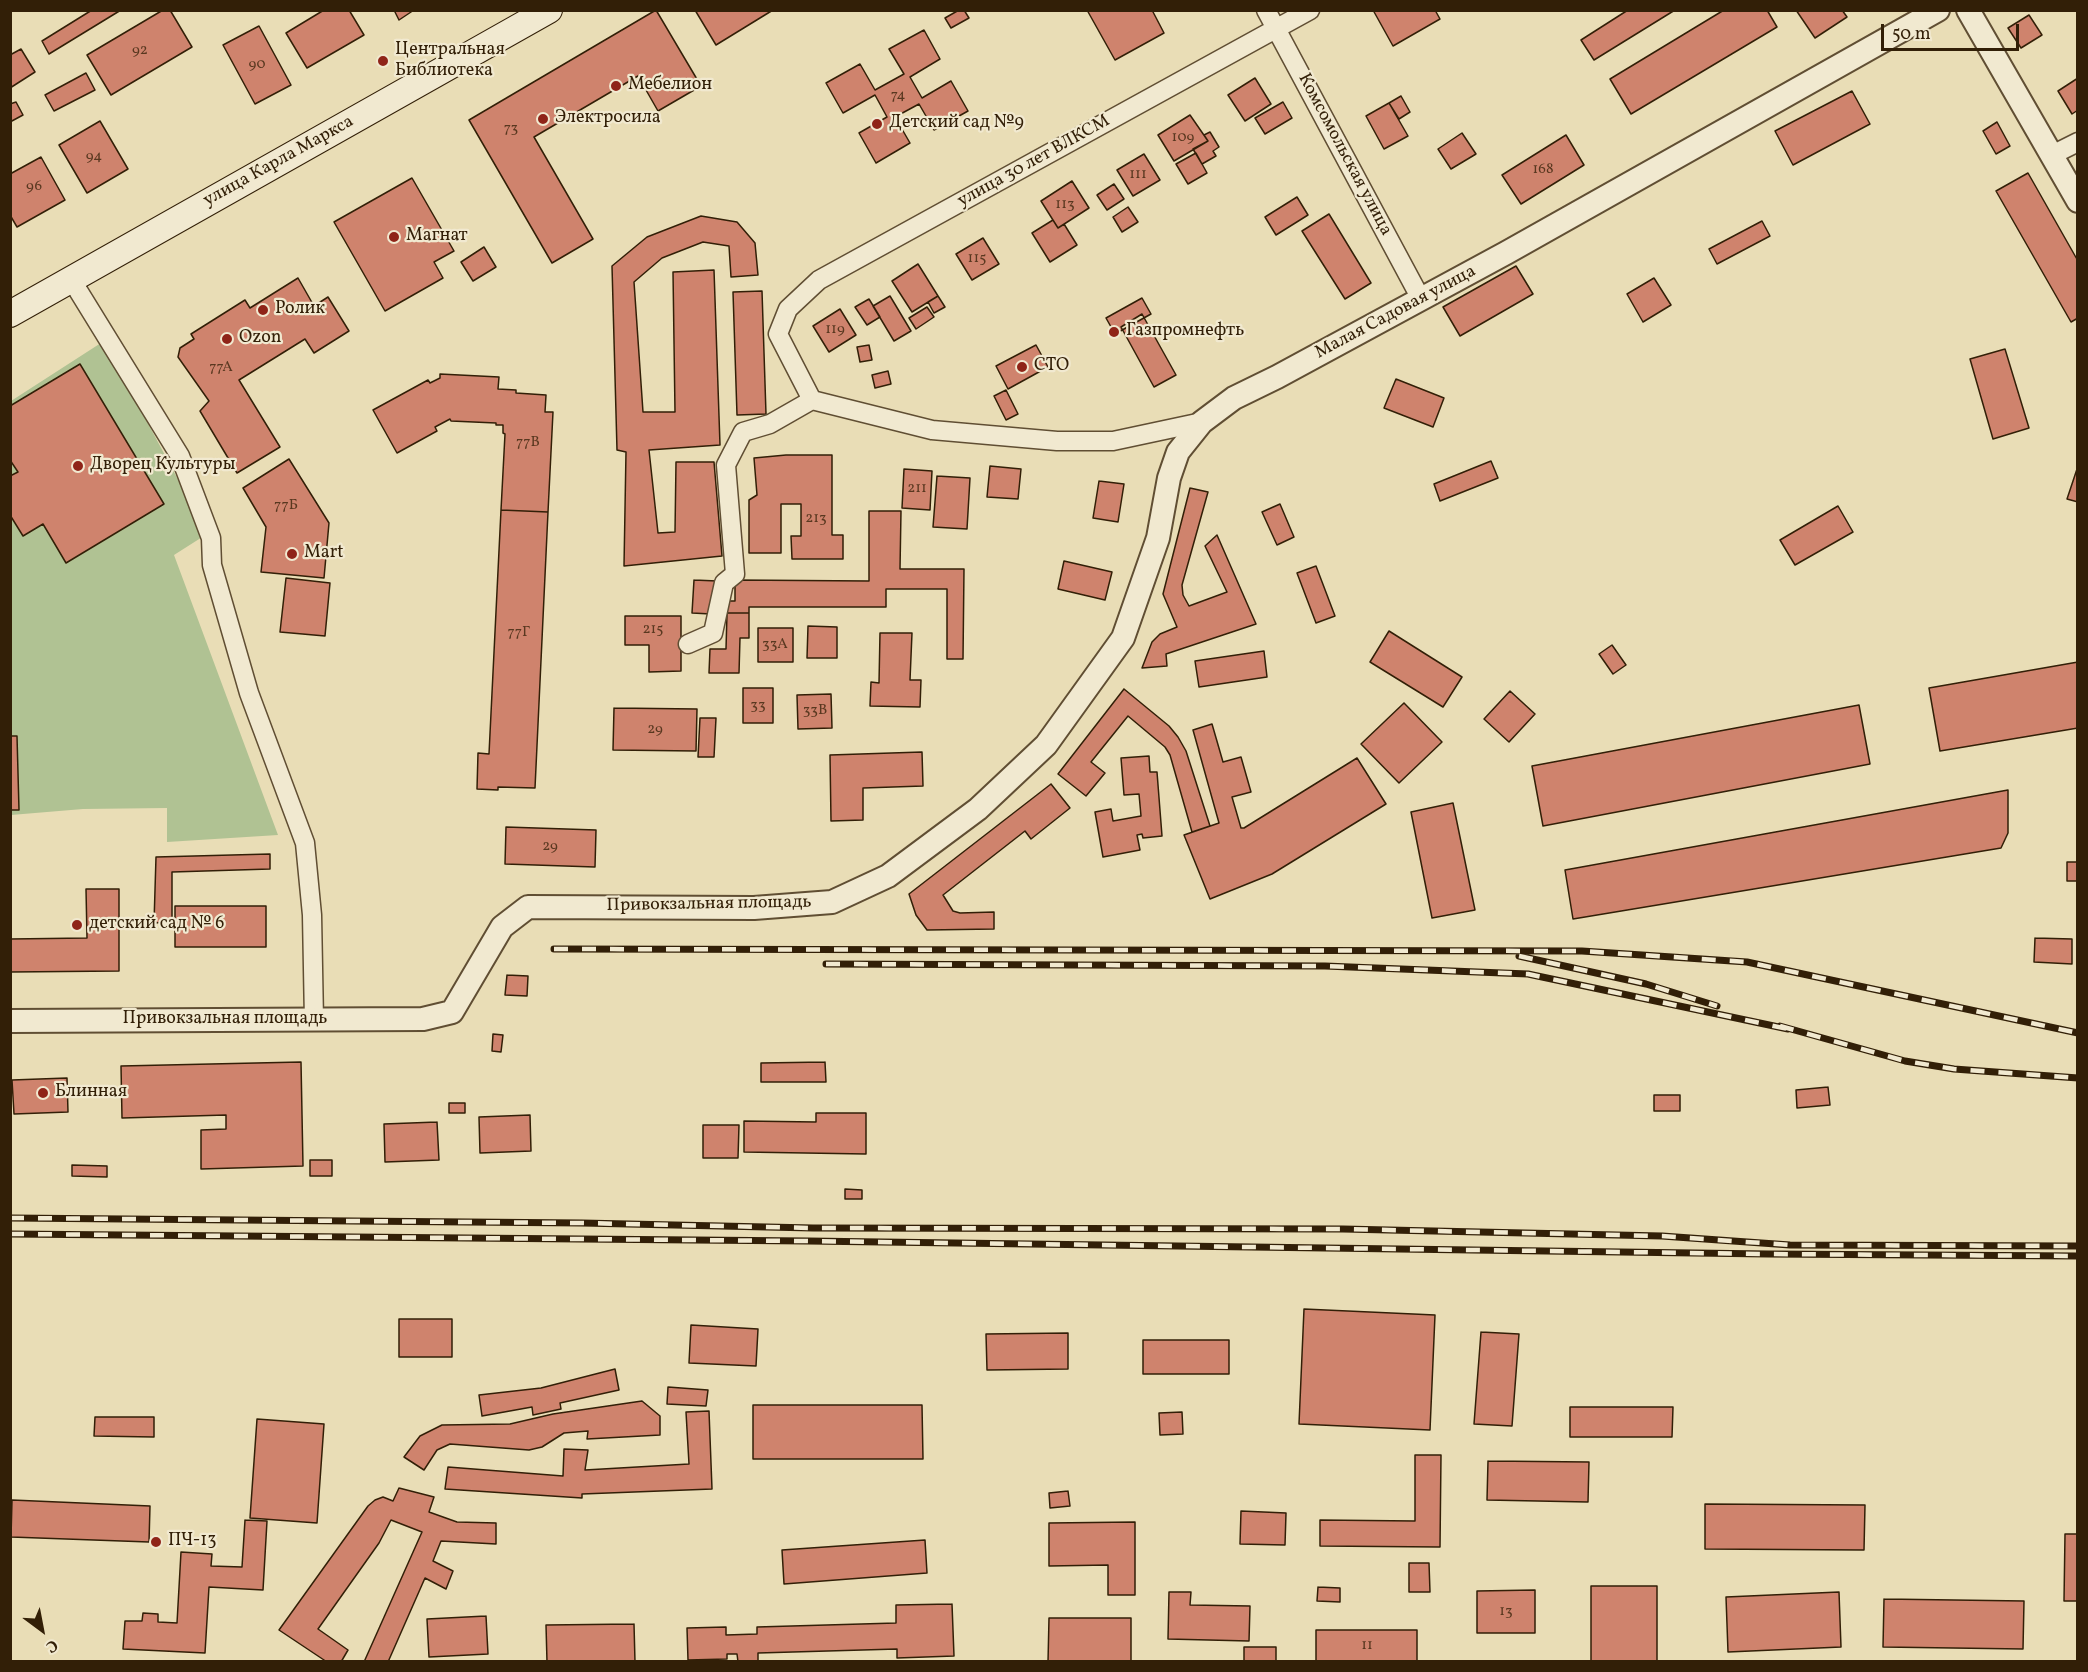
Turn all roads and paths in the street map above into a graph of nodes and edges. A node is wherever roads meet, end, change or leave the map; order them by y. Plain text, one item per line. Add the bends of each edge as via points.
1 (1266, 10) edge
2 (1310, 10) edge
3 (1938, 10) edge
4 (1968, 10) edge
5 (548, 11) edge
6 (1278, 29) junction
7 (2078, 142) edge
8 (2052, 155) junction
9 (2078, 201) edge
10 (71, 279) junction
11 (1421, 300) junction
12 (10, 314) edge
13 (812, 400) junction
14 (1202, 422) junction
15 (688, 644) dead end
16 (10, 1021) edge
17 (314, 1021) junction

1 - 6 street, Комсомольская улица
2 - 6 street, улица 30 лет ВЛКСМ
3 - 11 street, Малая Садовая улица
4 - 8 street
5 - 10 main road, улица Карла Маркса
6 - 11 street, Комсомольская улица
6 - 13 street, улица 30 лет ВЛКСМ via 819,280 788,309 778,334
7 - 8 street
8 - 9 street
10 - 12 main road, улица Карла Маркса
10 - 17 street via 180,456 211,538 212,565 249,693 306,843
11 - 14 street, Малая Садовая улица via 1234,398
13 - 14 street, Малая Садовая улица via 932,430 1057,441 1113,441
13 - 15 street via 770,424 743,432 726,465 735,574 724,583 713,633
14 - 17 street, Привокзальная площадь via 1178,452 1158,538 1123,638 1046,745 978,809 888,876 832,902 754,908 528,907 502,927 452,1011 423,1019
16 - 17 street, Привокзальная площадь

